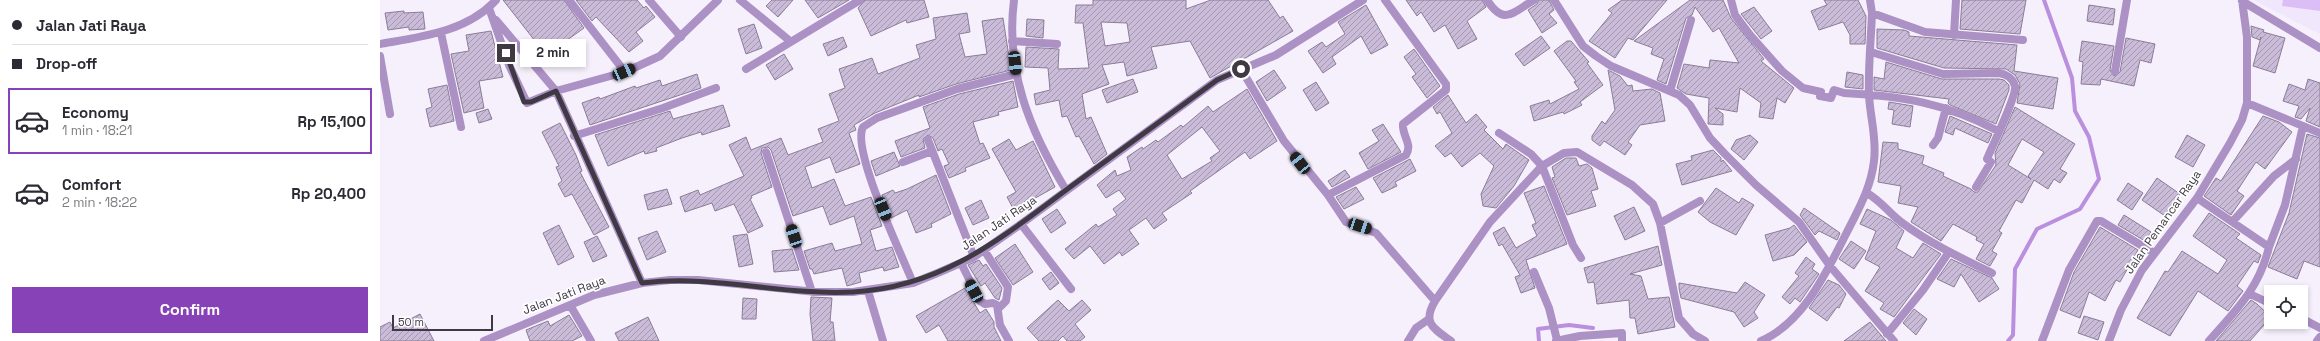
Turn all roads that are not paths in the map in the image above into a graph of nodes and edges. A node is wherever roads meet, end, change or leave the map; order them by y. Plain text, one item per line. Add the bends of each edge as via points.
1 (496, 0) edge
2 (570, 0) edge
3 (649, 0) edge
4 (718, 0) edge
5 (740, 0) edge
6 (860, 0) edge
7 (1363, 0) edge
8 (1385, 0) edge
9 (1487, 0) edge
10 (1534, 0) edge
11 (1554, 0) edge
12 (1731, 0) edge
13 (1870, 0) edge
14 (1956, 0) edge
15 (2127, 0) edge
16 (2242, 0) edge
17 (1012, 1) edge
18 (489, 8) junction
19 (1872, 13) junction
20 (494, 18) junction
21 (1690, 20) dead end
22 (441, 33) junction
23 (1954, 36) junction
24 (681, 37) junction
25 (2023, 40) dead end
26 (790, 41) junction
27 (1012, 41) junction
28 (380, 44) edge
29 (1057, 44) dead end
30 (2320, 48) edge
31 (1871, 52) junction
32 (380, 56) edge
33 (746, 69) dead end
34 (1241, 69) junction
35 (2115, 71) dead end
36 (624, 72) junction
37 (1016, 74) junction
38 (716, 88) dead end
39 (556, 91) junction
40 (1670, 91) junction
41 (1869, 94) junction
42 (2247, 103) junction
43 (1946, 108) junction
44 (390, 114) dead end
45 (2303, 126) junction
46 (461, 127) dead end
47 (1998, 131) junction
48 (2320, 132) edge
49 (1499, 133) dead end
50 (574, 136) junction
51 (928, 140) dead end
52 (1934, 145) dead end
53 (932, 150) junction
54 (766, 152) dead end
55 (2296, 159) junction
56 (903, 162) dead end
57 (1542, 166) junction
58 (1976, 186) dead end
59 (1066, 190) junction
60 (1867, 193) junction
61 (1328, 195) junction
62 (2197, 198) junction
63 (1700, 201) dead end
64 (2233, 221) junction
65 (1660, 222) junction
66 (1021, 224) junction
67 (2269, 247) junction
68 (984, 250) junction
69 (1949, 252) junction
70 (2154, 253) junction
71 (974, 257) junction
72 (1581, 258) dead end
73 (961, 263) junction
74 (1830, 266) junction
75 (1534, 272) dead end
76 (1992, 273) dead end
77 (913, 282) junction
78 (642, 283) junction
79 (1071, 289) dead end
80 (868, 291) junction
81 (812, 292) junction
82 (2250, 294) junction
83 (1436, 301) junction
84 (2264, 301) edge
85 (570, 305) junction
86 (998, 309) junction
87 (1429, 319) junction
88 (2308, 322) edge
89 (2320, 328) edge
90 (1887, 334) junction
91 (1622, 337) edge
92 (2320, 337) edge
93 (484, 341) edge
94 (591, 341) edge
95 (883, 341) edge
96 (1009, 341) edge
97 (1408, 341) edge
98 (1451, 341) edge
99 (1557, 341) edge
100 (1705, 341) edge
101 (1761, 341) edge
102 (1894, 341) edge
103 (2042, 341) edge
104 (2110, 341) edge
105 (2209, 341) edge
106 (2317, 341) edge

1 - 18 street
2 - 36 street
3 - 24 street
4 - 24 street
5 - 26 street
6 - 26 street
7 - 34 street, Jalan Jati Raya via 1276,55
8 - 61 street via 1446,84 1446,90 1403,124 1402,131 1409,149 1406,155
9 - 10 street via 1496,13 1502,16 1511,14
11 - 40 street via 1583,46 1611,66
12 - 41 street via 1735,15 1750,35 1782,71 1803,88 1821,92 1820,96 1832,98 1834,90
13 - 19 street
14 - 23 street
15 - 35 street
16 - 30 street
16 - 42 street, Jalan Pemancar Raya via 2247,37
17 - 27 street
18 - 20 street
18 - 22 street
19 - 23 street via 1925,32
19 - 31 street
20 - 39 street
20 - 39 street via 524,102 531,102
21 - 40 street
22 - 28 street
22 - 46 street
23 - 25 street
24 - 36 street via 660,56
26 - 33 street
27 - 29 street
27 - 37 street
31 - 41 street
31 - 47 street via 1943,74 2006,74 2015,86
32 - 44 street
34 - 59 street, Jalan Jati Raya via 1217,80
34 - 61 street via 1284,141
36 - 39 street
37 - 59 street via 1033,131
37 - 77 street via 950,92 877,118 860,132 865,165
38 - 50 street
39 - 50 street
40 - 74 street via 1690,105 1701,119 1710,138 1740,170 1799,222
41 - 43 street via 1921,101
41 - 60 street via 1874,159
42 - 45 street
42 - 62 street, Jalan Pemancar Raya via 2230,143
43 - 47 street
43 - 52 street
45 - 48 street
45 - 55 street
47 - 58 street via 1987,159 1991,162
49 - 57 street via 1531,154
50 - 78 street
51 - 53 street
53 - 56 street
53 - 71 street
54 - 81 street
55 - 64 street via 2274,176
55 - 67 street via 2286,205
57 - 65 street via 1564,153 1576,152 1632,185 1644,195 1653,204
57 - 72 street via 1573,245
57 - 83 street via 1490,222
59 - 66 street, Jalan Jati Raya
60 - 69 street via 1880,201 1902,222
60 - 74 street
61 - 83 street via 1346,222 1376,233
62 - 64 street
62 - 70 street, Jalan Pemancar Raya
63 - 65 street
64 - 67 street
65 - 100 street via 1679,318 1693,334
66 - 68 street, Jalan Jati Raya
66 - 79 street
67 - 82 street
68 - 71 street, Jalan Jati Raya
68 - 86 street via 1008,287 1006,302
69 - 76 street
69 - 90 street via 1923,290
70 - 103 street via 2097,221 2069,270
70 - 104 street, Jalan Pemancar Raya via 2134,285
71 - 73 street, Jalan Jati Raya
73 - 77 street, Jalan Jati Raya
73 - 86 street via 980,301 996,303
74 - 90 street
74 - 101 street via 1800,310 1769,338
75 - 99 street via 1549,308
77 - 80 street, Jalan Jati Raya
78 - 81 street, Jalan Jati Raya via 698,280
78 - 85 street, Jalan Jati Raya via 594,295
80 - 81 street, Jalan Jati Raya
80 - 95 street
82 - 84 street
82 - 105 street
83 - 87 street via 1430,310
85 - 93 street, Jalan Jati Raya
85 - 94 street
86 - 96 street via 1000,325
87 - 97 street via 1416,328
87 - 98 street via 1436,330
88 - 89 street
90 - 102 street
91 - 99 street via 1580,336
92 - 106 street

